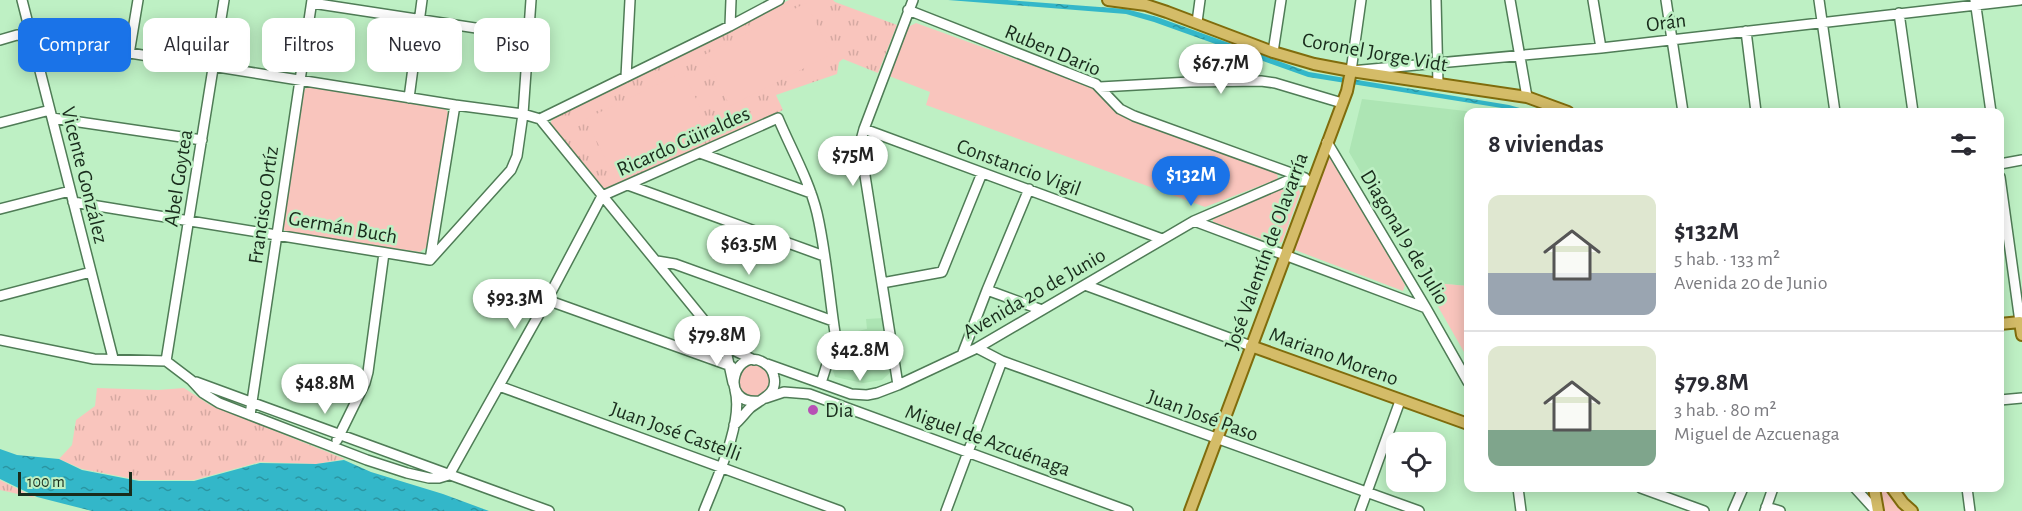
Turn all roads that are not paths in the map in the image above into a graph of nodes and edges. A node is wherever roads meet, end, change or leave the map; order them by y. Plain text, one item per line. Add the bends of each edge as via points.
1 (22, 0) edge
2 (138, 0) edge
3 (224, 0) edge
4 (422, 0) edge
5 (531, 0) edge
6 (630, 0) edge
7 (731, 0) edge
8 (779, 0) edge
9 (913, 0) edge
10 (1108, 0) edge
11 (1200, 0) edge
12 (1281, 0) edge
13 (1361, 0) edge
14 (1436, 0) edge
15 (1510, 0) edge
16 (1593, 0) edge
17 (1666, 0) edge
18 (1819, 0) edge
19 (2020, 0) edge
20 (312, 2) edge
21 (1976, 2) edge
22 (908, 10) junction
23 (1899, 13) junction
24 (27, 18) edge
25 (221, 18) edge
26 (407, 18) edge
27 (419, 18) edge
28 (530, 18) edge
29 (1197, 22) junction
30 (1822, 22) junction
31 (730, 26) junction
32 (1746, 31) junction
33 (18, 35) edge
34 (1671, 39) junction
35 (0, 40) edge
36 (131, 42) edge
37 (1601, 48) junction
38 (1273, 52) junction
39 (1520, 56) junction
40 (1437, 64) junction
41 (40, 72) edge
42 (213, 72) edge
43 (247, 72) edge
44 (412, 72) edge
45 (526, 72) edge
46 (1351, 74) junction
47 (626, 78) junction
48 (300, 80) junction
49 (1438, 84) junction
50 (1100, 87) junction
51 (1527, 97) junction
52 (409, 98) junction
53 (1342, 103) junction
54 (455, 105) junction
55 (1557, 108) edge
56 (1682, 108) edge
57 (1756, 108) edge
58 (1833, 108) edge
59 (1912, 108) edge
60 (1990, 108) edge
61 (51, 114) junction
62 (523, 114) junction
63 (540, 119) junction
64 (0, 123) edge
65 (864, 129) junction
66 (202, 140) junction
67 (1327, 142) junction
68 (700, 153) junction
69 (2022, 160) edge
70 (2004, 163) edge
71 (982, 172) junction
72 (1313, 181) junction
73 (628, 185) junction
74 (1029, 189) junction
75 (70, 191) junction
76 (811, 193) junction
77 (602, 196) junction
78 (73, 202) junction
79 (2004, 205) edge
80 (0, 209) edge
81 (189, 220) junction
82 (1194, 221) junction
83 (277, 234) junction
84 (1162, 239) junction
85 (384, 253) junction
86 (1285, 255) junction
87 (825, 256) junction
88 (430, 260) junction
89 (657, 261) junction
90 (91, 272) junction
91 (882, 284) junction
92 (1084, 285) junction
93 (987, 290) junction
94 (0, 296) edge
95 (547, 300) junction
96 (1426, 308) junction
97 (1042, 310) junction
98 (833, 321) junction
99 (2021, 322) edge
100 (2004, 324) edge
101 (2022, 336) edge
102 (0, 340) edge
103 (725, 346) junction
104 (1251, 346) junction
105 (977, 348) junction
106 (962, 355) junction
107 (113, 358) junction
108 (754, 360) junction
109 (166, 361) junction
110 (1002, 361) junction
111 (767, 364) junction
112 (731, 366) junction
113 (1464, 375) edge
114 (191, 380) junction
115 (821, 383) junction
116 (898, 385) junction
117 (499, 386) junction
118 (734, 386) junction
119 (2022, 398) edge
120 (763, 399) junction
121 (2004, 400) edge
122 (1400, 401) junction
123 (253, 404) junction
124 (250, 415) junction
125 (1464, 423) edge
126 (734, 426) junction
127 (340, 435) junction
128 (1217, 439) junction
129 (333, 447) junction
130 (968, 452) junction
131 (721, 467) junction
132 (449, 475) junction
133 (1367, 492) junction
134 (1519, 492) edge
135 (1652, 492) edge
136 (1741, 492) edge
137 (1771, 492) edge
138 (1859, 492) edge
139 (1875, 492) edge
140 (1895, 492) edge
141 (1968, 492) edge
142 (1765, 509) edge
143 (549, 511) edge
144 (704, 511) edge
145 (840, 511) edge
146 (946, 511) edge
147 (1128, 511) edge
148 (1190, 511) edge
149 (1360, 511) edge
150 (1419, 511) edge
151 (1521, 511) edge
152 (1704, 511) edge
153 (1733, 511) edge
154 (1780, 511) edge
155 (1877, 511) edge
156 (1912, 511) edge
157 (1970, 511) edge

1 - 24 street, Vicente González
2 - 36 street
3 - 25 street, Abel Goytea
4 - 27 street
5 - 28 street
6 - 47 street
7 - 31 street
8 - 31 street
9 - 22 street
10 - 29 main road, Coronel Jorge Vidt via 1146,5
11 - 29 street
12 - 38 street
13 - 46 street, José Valentín de Olavarría
14 - 40 street
15 - 39 street
16 - 37 street
17 - 34 street
18 - 30 street
19 - 21 street, Orán
20 - 26 street
20 - 48 street, Francisco Ortíz
21 - 23 street, Orán
21 - 60 street
22 - 50 street, Ruben Dario
22 - 65 street
23 - 30 street, Orán
23 - 59 street
29 - 38 main road, Coronel Jorge Vidt
30 - 32 street, Orán
30 - 58 street
31 - 47 street
32 - 34 street, Orán
32 - 57 street
33 - 35 street
34 - 37 street, Orán
34 - 56 street
37 - 39 street, Orán
38 - 46 main road, Coronel Jorge Vidt
39 - 40 street, Orán
39 - 51 street
40 - 46 street, Orán
40 - 49 street
41 - 61 street, Vicente González
42 - 66 street, Abel Goytea
43 - 48 street
44 - 52 street
45 - 62 street
46 - 49 main road, Coronel Jorge Vidt
46 - 53 main road, José Valentín de Olavarría
47 - 63 street
48 - 52 street
48 - 83 street, Francisco Ortíz
49 - 51 main road, Coronel Jorge Vidt
50 - 53 street via 1262,81
50 - 72 street, Ruben Dario via 1120,109 1134,116
51 - 55 main road, Coronel Jorge Vidt
52 - 54 street
53 - 67 main road, José Valentín de Olavarría
54 - 62 street
54 - 88 street
61 - 64 street
61 - 66 street
61 - 75 street, Vicente González
62 - 63 street
62 - 88 street via 511,170
63 - 77 street
65 - 71 street, Constancio Vigil
65 - 91 street via 860,144
66 - 81 street, Abel Goytea
67 - 72 main road, José Valentín de Olavarría
67 - 96 street, Diagonal 9 de Julio
68 - 73 street, Ricardo Güiraldes
68 - 76 street
68 - 76 street, Ricardo Güiraldes via 778,118
69 - 70 street
71 - 74 street, Constancio Vigil
71 - 91 street via 942,272
72 - 82 street, Avenida 20 de Junio via 1287,181
72 - 86 main road, José Valentín de Olavarría
73 - 77 street, Ricardo Güiraldes
73 - 87 street
74 - 84 street, Constancio Vigil
74 - 93 street
75 - 78 street, Vicente González
75 - 80 street
76 - 87 street
77 - 89 street
77 - 95 street
78 - 81 street, Germán Buch
78 - 90 street, Vicente González
79 - 99 street
81 - 83 street, Germán Buch
81 - 109 street, Abel Goytea
82 - 84 street, Avenida 20 de Junio
82 - 86 street
83 - 85 street, Germán Buch
83 - 123 street, Francisco Ortíz
84 - 92 street, Avenida 20 de Junio
85 - 88 street, Germán Buch
85 - 127 street via 368,372
86 - 96 street
86 - 104 main road, José Valentín de Olavarría
87 - 98 street
89 - 98 street
89 - 103 street
90 - 94 street
90 - 107 street, Vicente González
91 - 116 street
92 - 97 street, Avenida 20 de Junio
92 - 104 street, Mariano Moreno
93 - 97 street
93 - 106 street
95 - 112 street
95 - 117 street
96 - 113 street, Diagonal 9 de Julio
97 - 105 street, Avenida 20 de Junio
98 - 115 street via 834,342
99 - 100 main road
99 - 101 main road
102 - 107 street via 94,359
103 - 108 street
103 - 112 street
104 - 122 main road, Mariano Moreno
104 - 128 main road, José Valentín de Olavarría
105 - 106 street, Avenida 20 de Junio
105 - 110 street, Juan José Paso
106 - 116 street, Avenida 20 de Junio
107 - 109 street
108 - 111 street
108 - 118 street via 741,364 734,376
109 - 114 street
110 - 128 street, Juan José Paso
110 - 130 street
111 - 115 street, Avenida 20 de Junio
111 - 120 street via 775,381 771,393
112 - 118 street
114 - 123 street
114 - 124 street via 219,403
115 - 116 street, Avenida 20 de Junio via 858,395
117 - 131 street, Juan José Castelli
117 - 132 street
118 - 120 street via 748,400
118 - 126 street via 738,400
119 - 121 street
120 - 126 street
120 - 130 street, Miguel de Azcuénaga via 784,392 809,394
122 - 125 main road, Mariano Moreno
122 - 133 street
123 - 124 street, Francisco Ortíz
123 - 127 street
124 - 129 street
126 - 131 street
127 - 129 street
127 - 132 street
128 - 133 street, Juan José Paso
128 - 148 main road, José Valentín de Olavarría
129 - 132 street via 407,473 429,478
130 - 146 street
130 - 147 street, Miguel de Azcuénaga
131 - 144 street
131 - 145 street, Juan José Castelli
132 - 143 street
133 - 149 street
133 - 150 street, Juan José Paso
134 - 151 street
135 - 152 street
136 - 153 street
137 - 142 street
138 - 155 street
139 - 155 main road
140 - 156 main road
141 - 157 street
142 - 154 street

